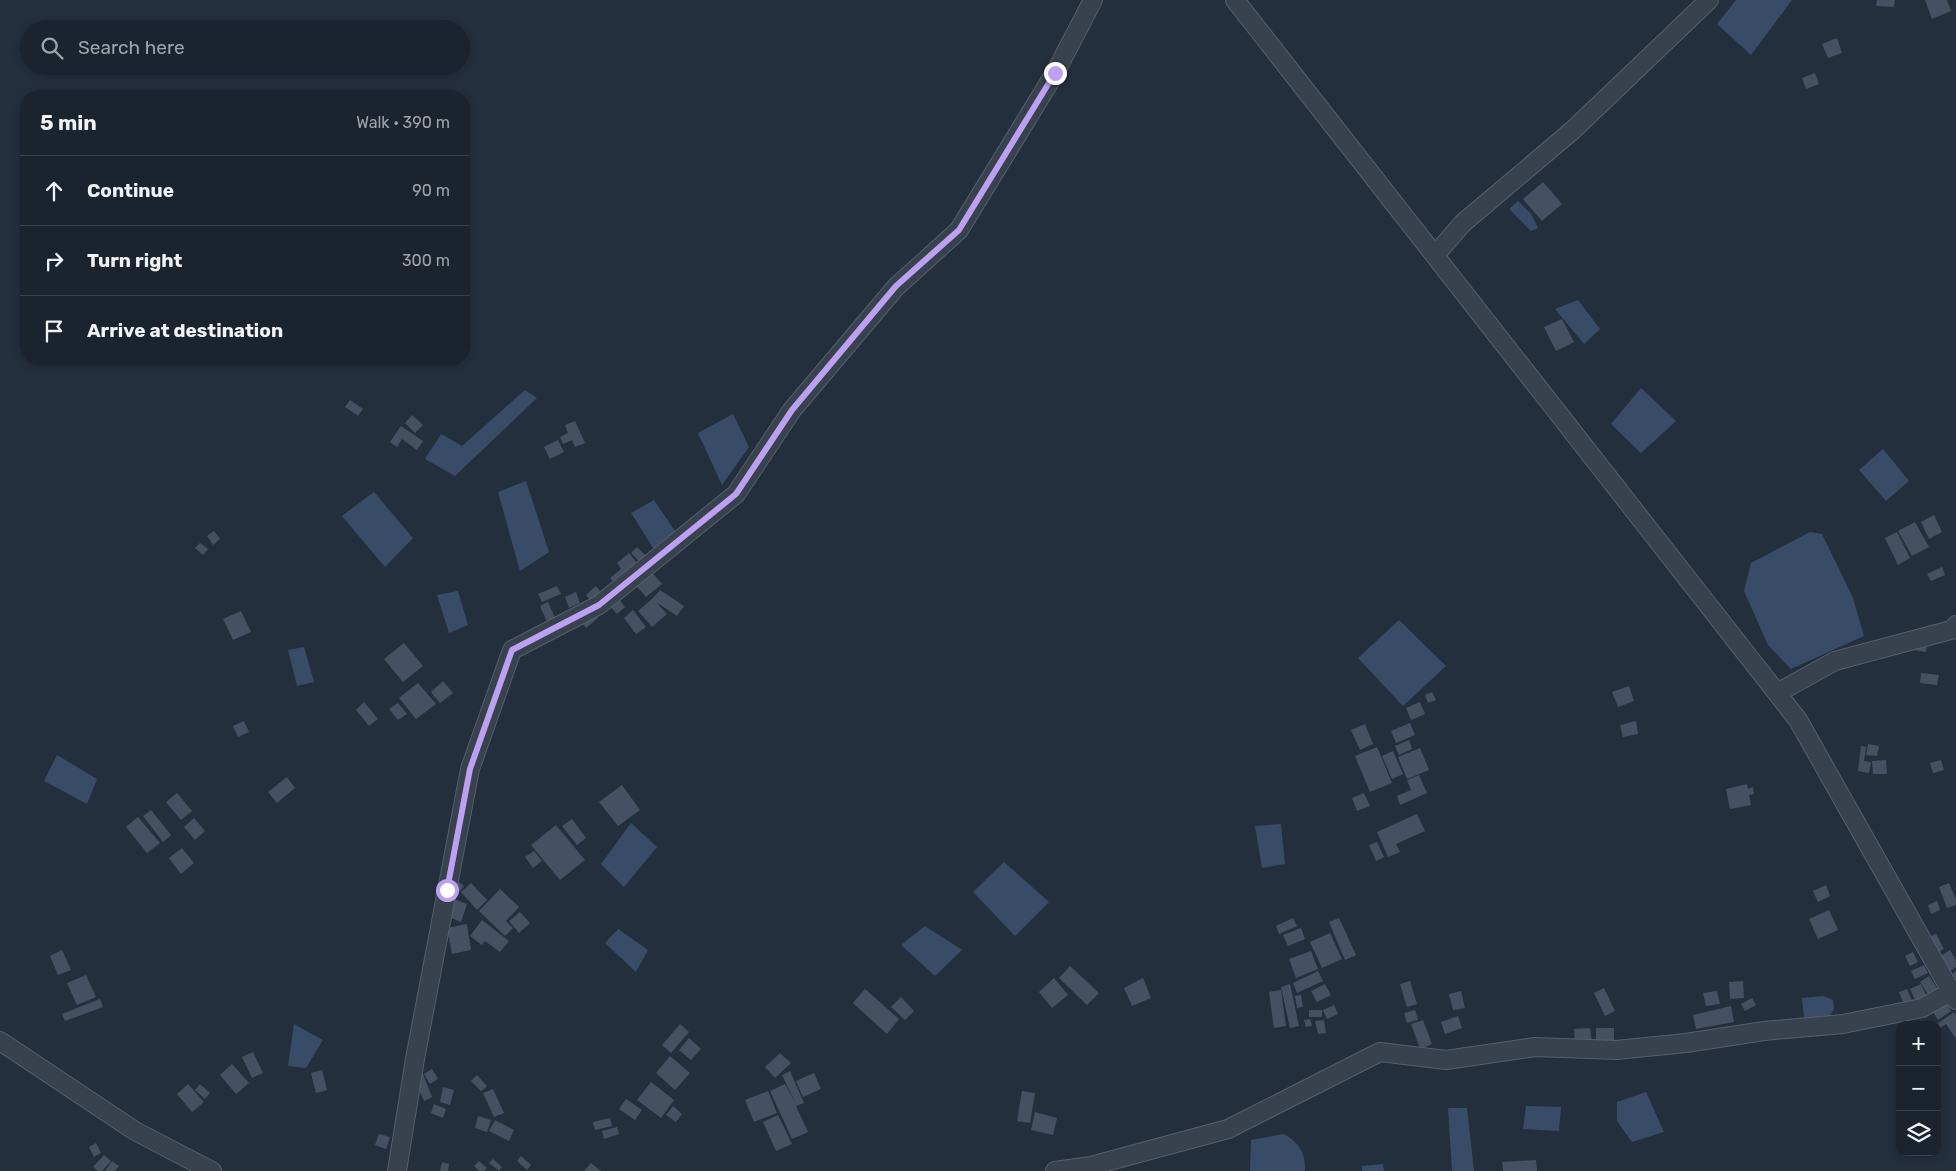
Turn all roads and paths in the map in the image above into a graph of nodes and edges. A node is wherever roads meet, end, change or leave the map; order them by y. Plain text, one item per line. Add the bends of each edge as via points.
1 (1093, 0) edge
2 (1236, 0) edge
3 (1708, 0) edge
4 (1436, 254) junction
5 (1956, 626) edge
6 (1777, 693) junction
7 (1954, 994) edge
8 (0, 1041) edge
9 (212, 1171) edge
10 (397, 1171) edge
11 (1055, 1171) edge

1 - 10 street via 1055,73 959,230 896,286 792,410 736,494 599,605 512,650 470,769
2 - 4 street
3 - 4 street via 1573,130 1463,223
4 - 6 street
5 - 6 street via 1955,629 1835,661
6 - 7 street via 1798,720
7 - 11 street via 1922,1008 1842,1024 1616,1050 1535,1047 1446,1060 1380,1052 1228,1128 1091,1166
8 - 9 street via 135,1131

